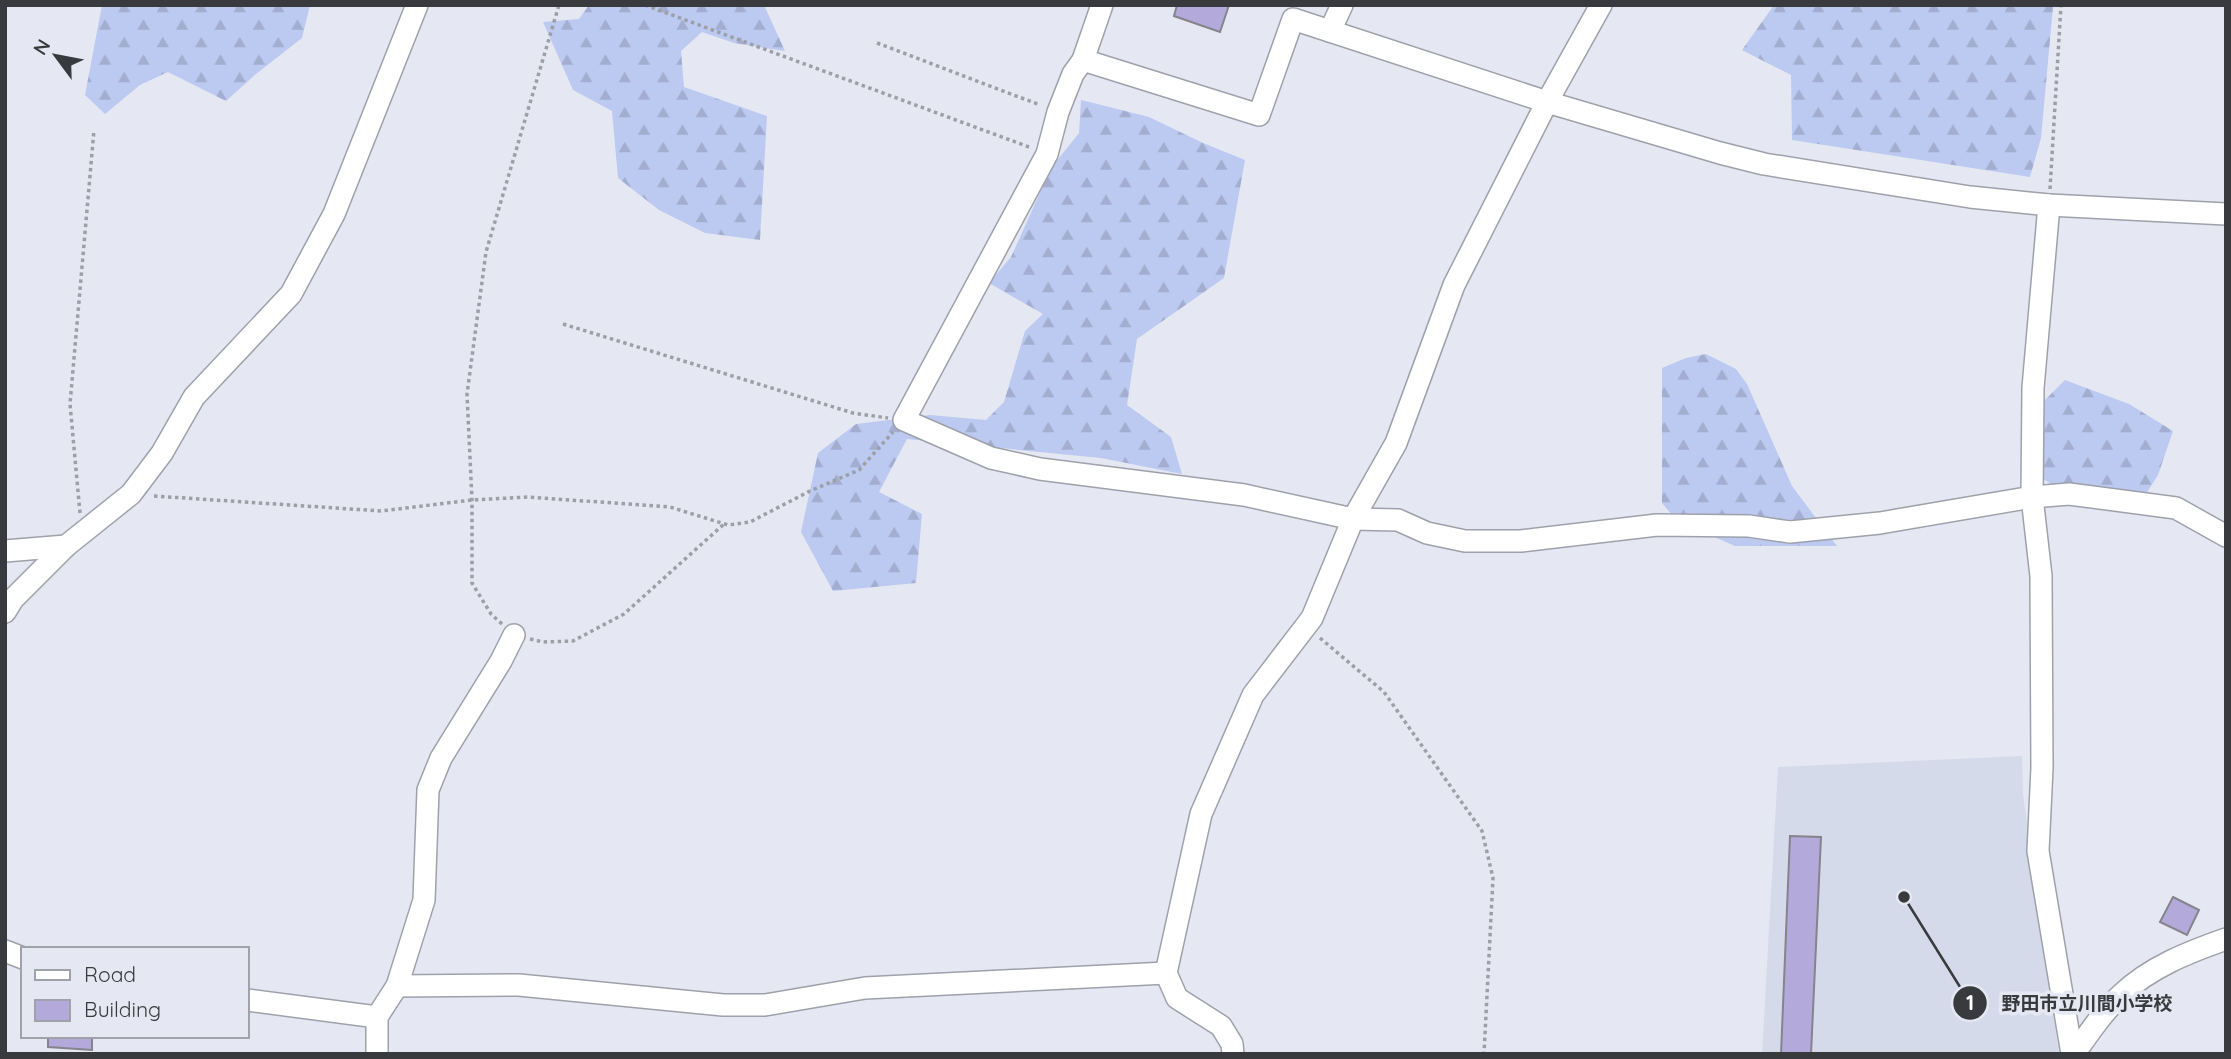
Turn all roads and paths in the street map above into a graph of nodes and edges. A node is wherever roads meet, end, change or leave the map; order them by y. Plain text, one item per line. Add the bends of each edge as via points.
1 (417, 5) edge
2 (559, 5) edge
3 (645, 5) edge
4 (1102, 5) edge
5 (1342, 5) edge
6 (1601, 5) edge
7 (2061, 5) edge
8 (1330, 31) junction
9 (877, 43) dead end
10 (1083, 60) junction
11 (1547, 102) junction
12 (1058, 111) junction
13 (94, 130) dead end
14 (1047, 154) junction
15 (2049, 205) junction
16 (2226, 215) edge
17 (563, 324) dead end
18 (904, 420) junction
19 (131, 494) junction
20 (2032, 497) junction
21 (472, 500) junction
22 (1353, 519) junction
23 (724, 524) junction
24 (2226, 536) edge
25 (74, 539) junction
26 (5, 551) edge
27 (5, 612) edge
28 (1305, 626) junction
29 (514, 635) junction
30 (2226, 939) edge
31 (1166, 973) junction
32 (397, 986) junction
33 (248, 1000) edge
34 (377, 1017) junction
35 (377, 1054) edge
36 (1233, 1054) edge
37 (1484, 1054) edge
38 (2073, 1054) edge

1 - 19 street via 334,214 291,294 194,397 162,453
2 - 21 path via 486,252 467,394
3 - 14 path
4 - 10 street
5 - 8 street
6 - 11 street
7 - 15 path
8 - 10 street via 1293,19 1259,115
8 - 11 street
9 - 12 path
10 - 12 street
11 - 15 street via 1764,163 1970,197
11 - 22 street via 1454,285 1396,443
12 - 14 street
13 - 25 path via 70,404
14 - 18 street
15 - 16 street
15 - 20 street via 2033,388
17 - 18 path via 853,413
18 - 22 street via 991,458 1040,469 1244,495
18 - 23 path via 859,470 750,522
19 - 21 path via 380,511
19 - 25 street
20 - 22 street via 1880,523 1803,530 1657,524 1521,541 1465,541 1427,533 1398,520
20 - 24 street via 2069,494 2176,508
20 - 38 street via 2041,576 2038,851
21 - 23 path via 528,497 670,507
21 - 29 path via 472,583 491,614
22 - 28 street
23 - 29 path via 624,614 573,641 543,642
25 - 26 street
25 - 27 street
28 - 31 street via 1253,695 1201,814
28 - 37 path via 1384,692 1482,831 1493,878
29 - 32 street via 441,758 428,790 424,900
30 - 38 street via 2168,962 2123,993
31 - 32 street via 865,988 765,1005 519,985
31 - 36 street via 1177,998 1221,1026
32 - 34 street
33 - 34 street
34 - 35 street

